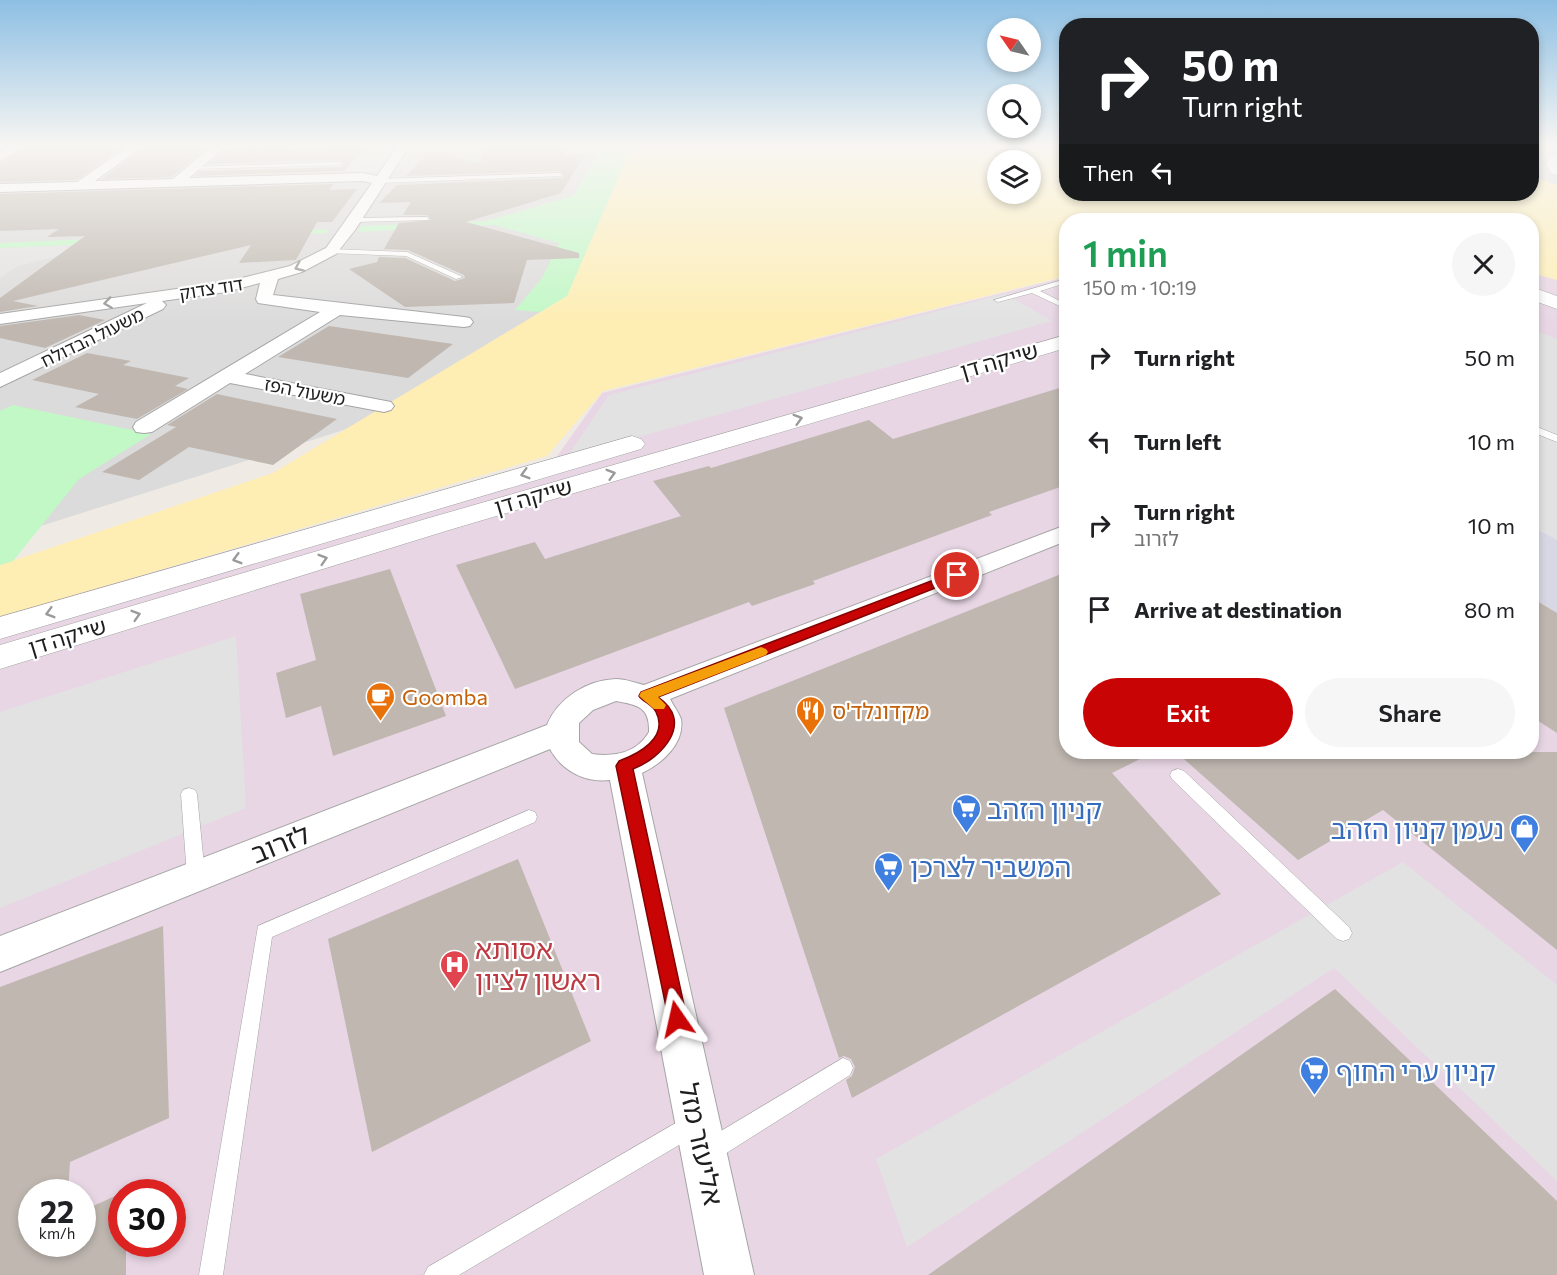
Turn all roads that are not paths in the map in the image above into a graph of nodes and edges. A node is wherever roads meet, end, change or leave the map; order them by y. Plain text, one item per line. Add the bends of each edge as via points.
1 (364, 204) edge
2 (427, 219) dead end
3 (354, 220) junction
4 (331, 251) junction
5 (270, 277) junction
6 (459, 277) dead end
7 (1059, 283) edge
8 (1052, 285) junction
9 (1059, 289) edge
10 (1033, 290) junction
11 (184, 292) junction
12 (1539, 296) edge
13 (998, 300) dead end
14 (1059, 303) edge
15 (1557, 303) edge
16 (337, 309) junction
17 (1539, 313) edge
18 (1557, 319) edge
19 (0, 320) edge
20 (464, 322) dead end
21 (1059, 340) edge
22 (1059, 341) edge
23 (226, 376) junction
24 (0, 381) edge
25 (384, 406) dead end
26 (144, 427) dead end
27 (1539, 431) edge
28 (1557, 439) edge
29 (1059, 535) edge
30 (0, 628) edge
31 (0, 657) edge
32 (646, 696) junction
33 (561, 732) junction
34 (624, 766) junction
35 (1178, 775) dead end
36 (189, 794) dead end
37 (529, 817) dead end
38 (196, 876) junction
39 (1343, 933) dead end
40 (0, 954) edge
41 (843, 1068) dead end
42 (701, 1138) junction
43 (212, 1275) edge
44 (436, 1275) edge
45 (729, 1275) edge

1 - 3 street, דוד צדוק
2 - 3 lane
3 - 4 street, דוד צדוק
4 -> 5 street, דוד צדוק
4 - 6 lane via 407,254
5 - 11 street, דוד צדוק
5 - 16 street via 264,299
7 - 8 lane
8 - 9 lane
8 - 10 lane
10 - 13 lane
10 - 14 lane
11 -> 19 street, דוד צדוק
11 - 24 street, משעול הבדולח
12 - 15 street
16 - 20 street
16 - 23 street, משעול הפז
17 - 18 street
21 -> 30 street, שייקה דן via 575,460
31 -> 22 street, שייקה דן
23 - 25 street, משעול הפז
23 - 26 street, משעול הפז
27 - 28 lane
29 - 32 street
32 - 33 street via 616,690 596,694 573,708
32 - 34 street via 664,711 665,731 652,752
33 - 34 street via 563,746 582,764
33 - 38 street, לזרוב
34 - 42 street, אליעזר מזל
35 - 39 lane
36 - 38 lane
37 - 43 lane via 264,932
38 - 40 street, לזרוב
41 - 42 lane
42 - 44 lane
42 - 45 street, אליעזר מזל

